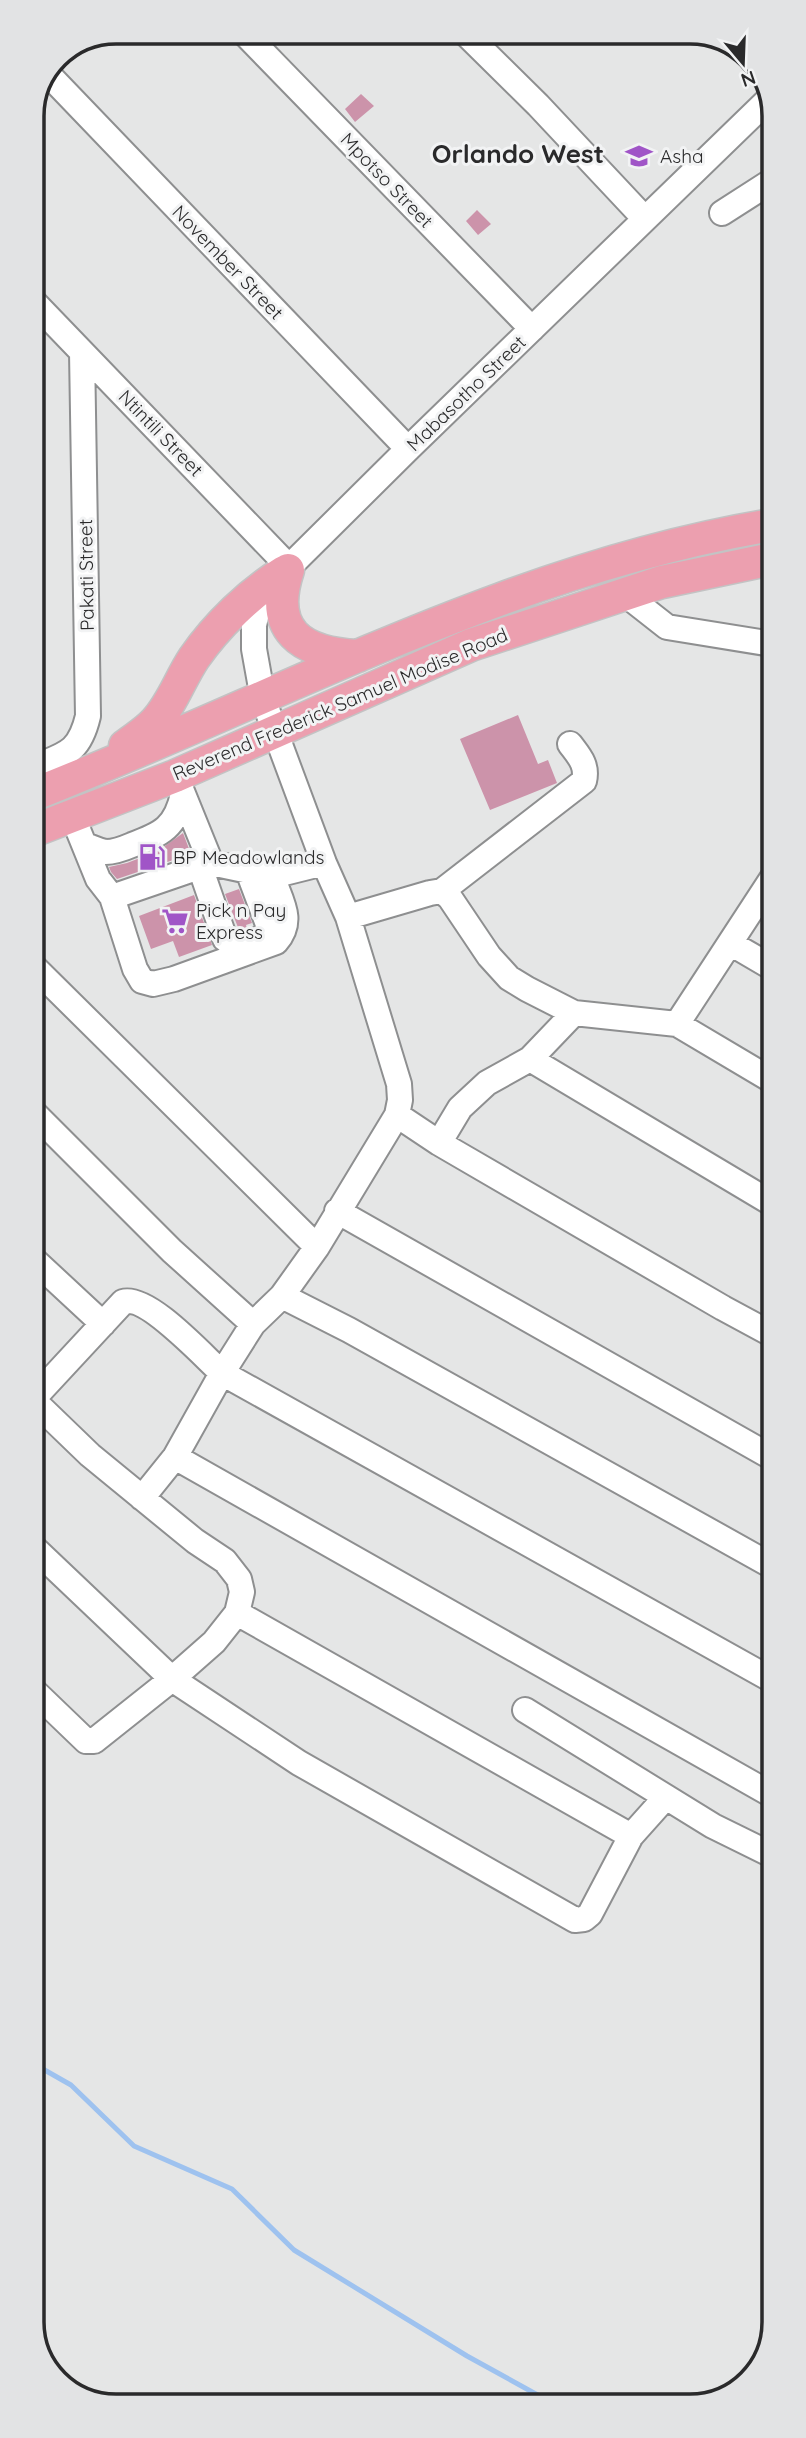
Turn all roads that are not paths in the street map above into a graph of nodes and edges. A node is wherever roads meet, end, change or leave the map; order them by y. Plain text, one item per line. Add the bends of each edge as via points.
1 (255, 44) edge
2 (476, 44) edge
3 (54, 80) edge
4 (762, 112) edge
5 (762, 187) edge
6 (722, 213) dead end
7 (645, 219) junction
8 (44, 312) edge
9 (532, 329) junction
10 (82, 352) junction
11 (408, 449) junction
12 (762, 527) edge
13 (762, 560) edge
14 (287, 570) junction
15 (625, 594) junction
16 (762, 642) edge
17 (358, 657) junction
18 (263, 698) junction
19 (274, 732) junction
20 (569, 744) dead end
21 (44, 763) edge
22 (87, 774) junction
23 (179, 785) junction
24 (44, 790) edge
25 (72, 815) junction
26 (44, 826) edge
27 (85, 845) junction
28 (324, 863) junction
29 (205, 865) junction
30 (248, 871) junction
31 (272, 876) junction
32 (442, 891) junction
33 (762, 894) edge
34 (112, 897) junction
35 (348, 917) junction
36 (730, 943) junction
37 (762, 962) edge
38 (44, 977) edge
39 (574, 1013) junction
40 (677, 1024) junction
41 (530, 1059) junction
42 (762, 1074) edge
43 (397, 1115) junction
44 (44, 1123) edge
45 (439, 1143) junction
46 (762, 1197) edge
47 (337, 1211) junction
48 (317, 1247) junction
49 (44, 1269) edge
50 (282, 1296) junction
51 (103, 1324) junction
52 (253, 1324) junction
53 (762, 1329) edge
54 (222, 1373) junction
55 (44, 1388) edge
56 (44, 1411) edge
57 (762, 1451) edge
58 (175, 1457) junction
59 (142, 1498) junction
60 (44, 1557) edge
61 (762, 1560) edge
62 (237, 1613) junction
63 (762, 1674) edge
64 (172, 1679) junction
65 (44, 1701) edge
66 (525, 1710) dead end
67 (762, 1789) edge
68 (665, 1798) junction
69 (631, 1836) junction
70 (762, 1850) edge

1 - 9 street, Mpotso Street
2 - 7 street
3 - 11 street, November Street
4 - 7 street, Mabasotho Street
5 - 6 street
7 - 9 street, Mabasotho Street
8 - 10 street, Ntintili Street
9 - 11 street, Mabasotho Street
10 - 14 street, Ntintili Street
10 - 21 street, Pakati Street via 88,716 73,751
11 - 14 street, Mabasotho Street
12 - 17 main road, Reverend Frederick Samuel Modise Road via 598,565 457,614
13 - 15 main road, Reverend Frederick Samuel Modise Road
14 - 17 main road via 282,605 292,634 321,652
14 - 18 street, Mabasotho Street via 259,604 254,625
14 - 22 main road via 257,590 214,634 152,725
15 - 16 street via 667,627
15 - 19 main road, Reverend Frederick Samuel Modise Road via 471,645
17 - 18 main road, Reverend Frederick Samuel Modise Road
18 - 19 street, Mabasotho Street
18 - 22 main road, Reverend Frederick Samuel Modise Road
19 - 23 main road, Reverend Frederick Samuel Modise Road
19 - 28 street, Mabasotho Street
20 - 32 street via 583,763 584,781
22 - 24 main road, Reverend Frederick Samuel Modise Road
23 - 25 main road, Reverend Frederick Samuel Modise Road
23 - 27 street via 180,810 160,834 107,852
23 - 29 street
25 - 26 main road, Reverend Frederick Samuel Modise Road
25 - 27 street
27 - 34 street via 98,879
28 - 31 street
28 - 35 street, Mabasotho Street
29 - 30 street
29 - 30 street via 225,939 236,945 260,939 269,927
29 - 34 street
30 - 31 street
31 - 34 street via 287,920 276,942 153,984 142,981 135,969
32 - 35 street
32 - 39 street via 509,978
33 - 36 street
35 - 43 street, Mabasotho Street via 399,1084
36 - 37 street
36 - 40 street
38 - 48 street
39 - 40 street
39 - 41 street
40 - 42 street
41 - 45 street via 487,1083 460,1108
41 - 46 street
43 - 45 street
43 - 47 street
44 - 52 street via 172,1251
45 - 53 street
47 - 48 street
47 - 57 street
48 - 50 street
49 - 51 street
50 - 52 street
50 - 61 street
51 - 54 street via 123,1302 136,1301 168,1322
51 - 55 street
52 - 54 street
54 - 58 street
54 - 63 street
56 - 59 street
58 - 59 street
58 - 67 street
59 - 62 street via 232,1568 242,1592
60 - 64 street
62 - 64 street via 214,1642
62 - 69 street
64 - 65 street via 90,1742
64 - 69 street via 299,1763 575,1920 590,1914
66 - 68 street
68 - 69 street
68 - 70 street

